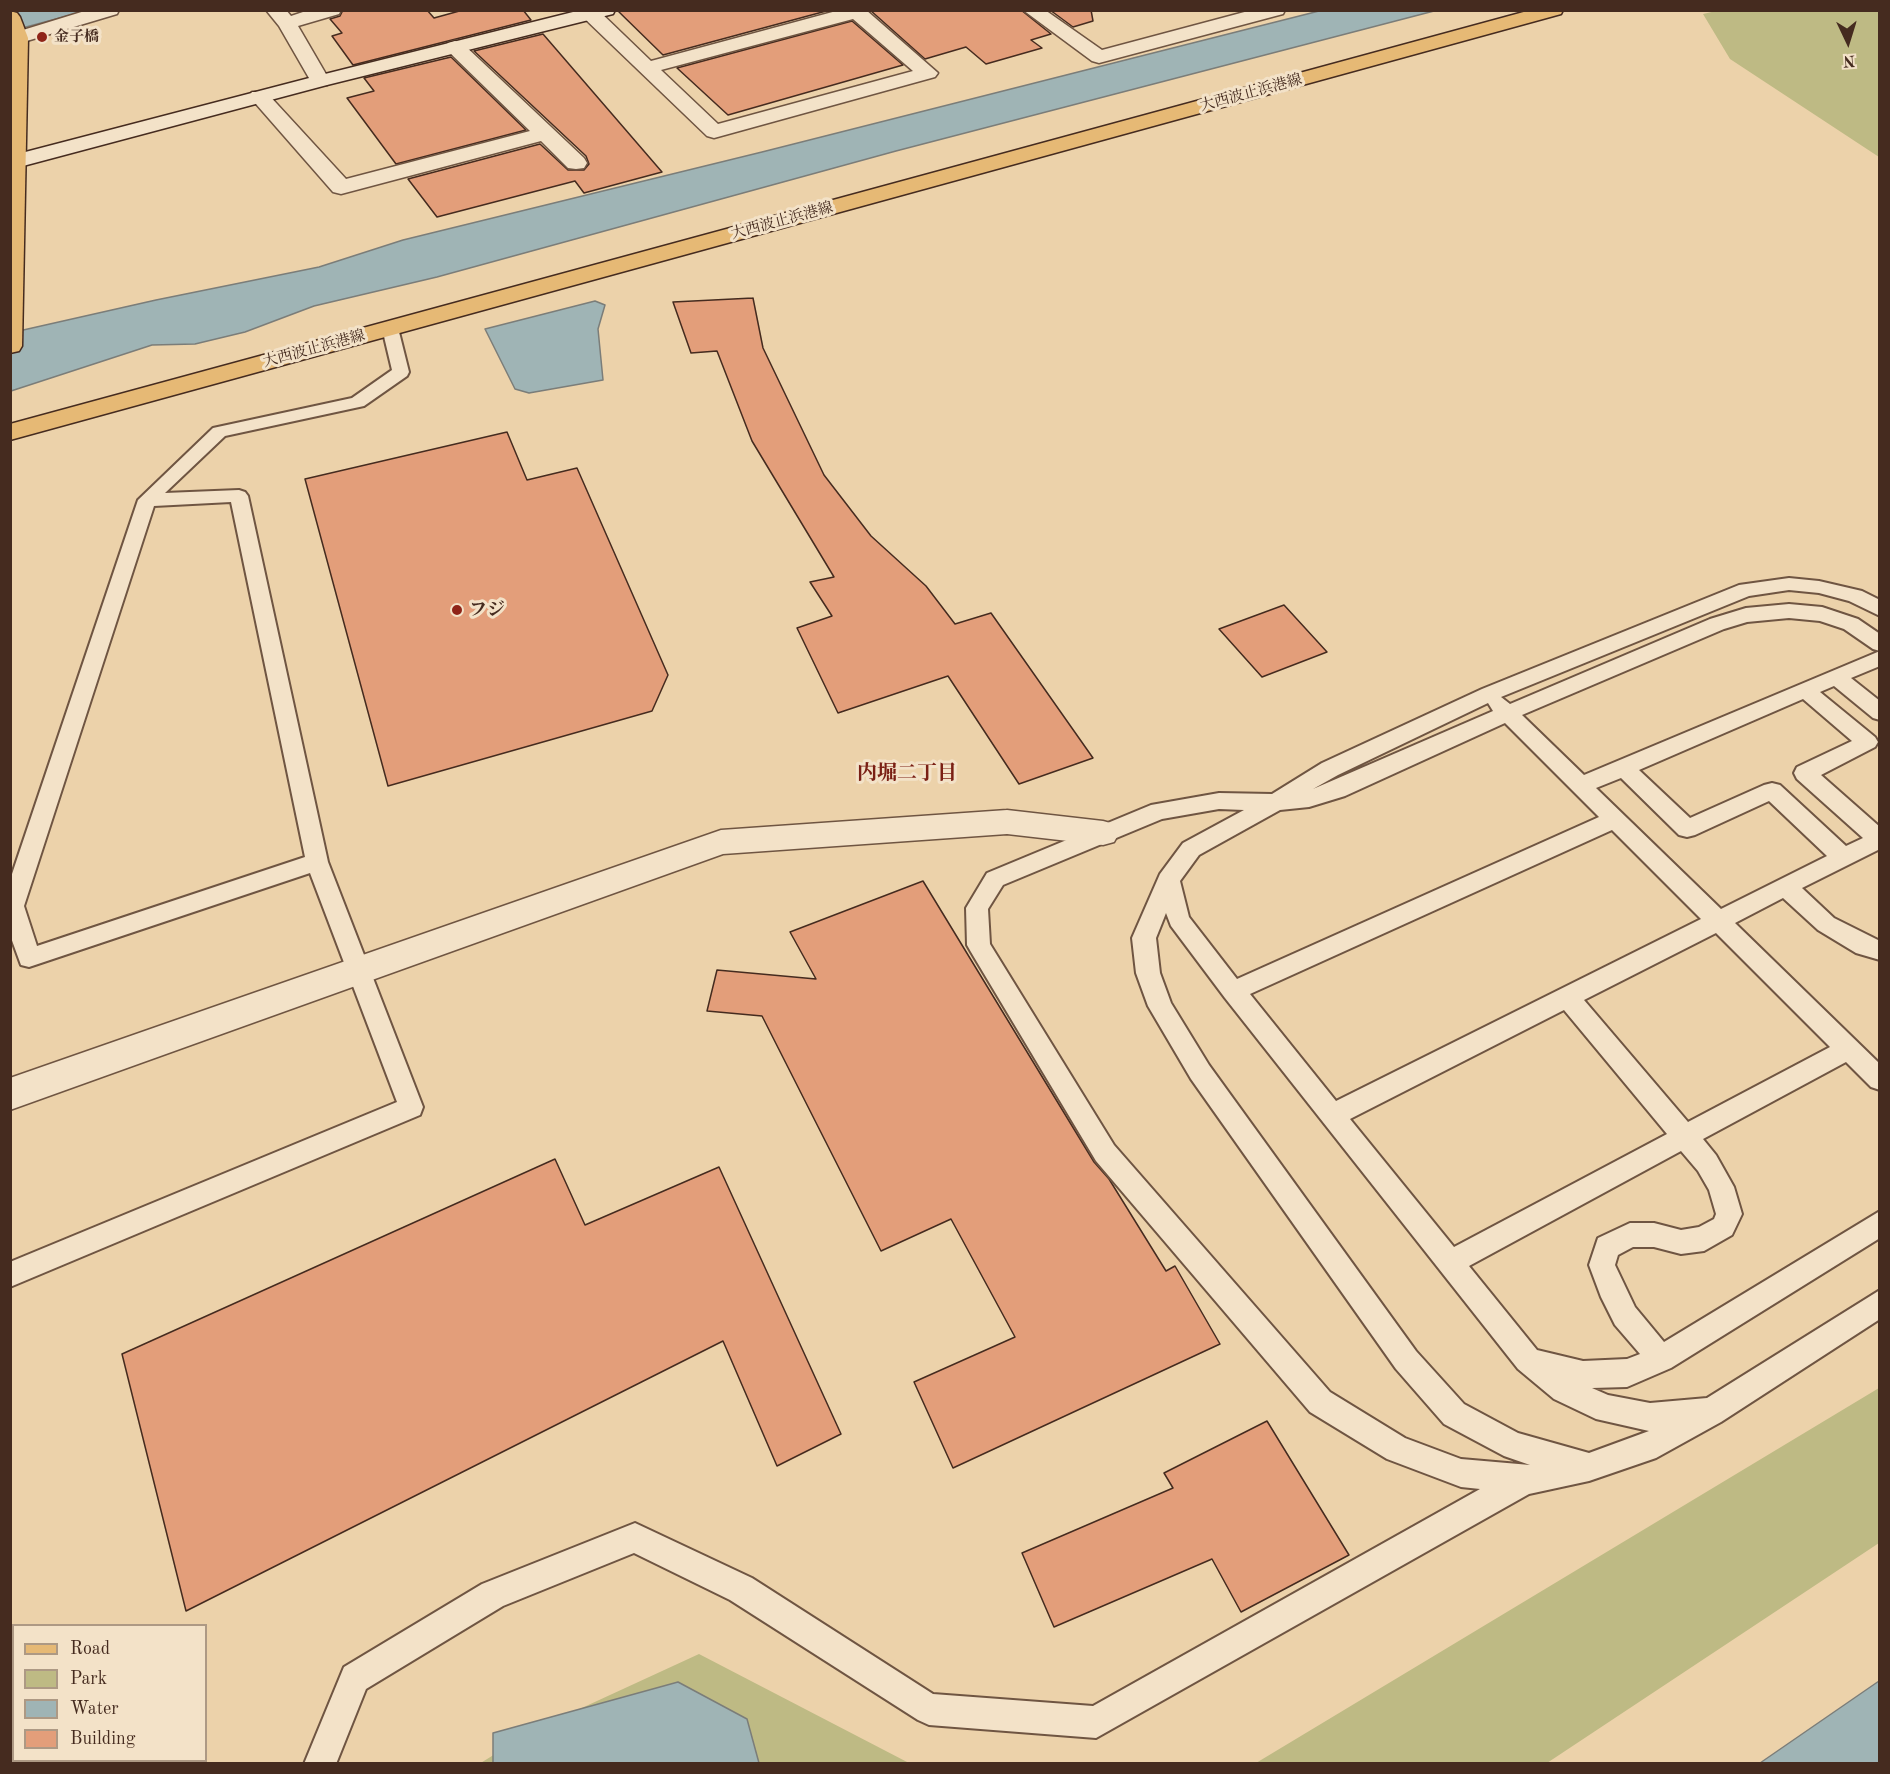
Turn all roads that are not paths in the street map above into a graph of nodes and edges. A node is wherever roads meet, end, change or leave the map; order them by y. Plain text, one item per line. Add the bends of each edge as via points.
1 (110, 10) edge
2 (332, 10) edge
3 (1032, 10) edge
4 (1276, 10) edge
5 (1554, 10) edge
6 (855, 11) edge
7 (598, 12) edge
8 (281, 17) edge
9 (14, 31) edge
10 (455, 47) junction
11 (647, 68) junction
12 (320, 81) junction
13 (259, 96) junction
14 (545, 133) junction
15 (15, 160) junction
16 (576, 163) dead end
17 (390, 328) junction
18 (10, 346) edge
19 (10, 432) edge
20 (147, 500) junction
21 (1880, 609) edge
22 (1880, 644) edge
23 (1880, 658) edge
24 (1836, 677) junction
25 (1805, 690) junction
26 (1489, 694) junction
27 (1508, 713) junction
28 (1880, 713) edge
29 (1624, 768) junction
30 (1581, 785) junction
31 (1276, 802) junction
32 (1615, 819) junction
33 (1103, 833) junction
34 (1879, 839) edge
35 (1843, 857) junction
36 (317, 862) junction
37 (1168, 880) junction
38 (1785, 886) junction
39 (1718, 920) junction
40 (1880, 951) edge
41 (358, 970) junction
42 (1233, 991) junction
43 (1567, 997) junction
44 (1848, 1049) junction
45 (1880, 1080) edge
46 (10, 1094) edge
47 (1331, 1116) junction
48 (1684, 1137) junction
49 (1880, 1223) edge
50 (1449, 1263) junction
51 (10, 1275) edge
52 (1880, 1303) edge
53 (1661, 1359) junction
54 (1528, 1360) junction
55 (1711, 1412) junction
56 (1589, 1467) junction
57 (1525, 1480) junction
58 (320, 1764) edge

1 - 9 street
2 - 8 street
3 - 4 street via 1099,57
5 - 17 main road, 大西波止浜港線
6 - 11 street
6 - 11 street via 928,73 714,132
7 - 10 street
7 - 11 street
8 - 12 street
9 - 15 main road
10 - 12 street
10 - 14 street
12 - 13 street
13 - 14 street via 341,187
13 - 15 street
14 - 16 street
15 - 18 main road
17 - 19 main road, 大西波止浜港線
17 - 20 lane via 402,372 358,402 219,432
20 - 36 lane via 239,496
20 - 36 lane via 13,906 29,958
21 - 26 lane via 1855,596 1819,587 1790,584 1746,590
22 - 27 lane via 1851,624 1822,614 1789,610 1746,615
23 - 24 lane
24 - 25 lane
24 - 28 lane
25 - 29 lane
25 - 34 lane via 1868,742 1805,774
26 - 27 lane
26 - 31 lane via 1330,769
27 - 30 lane
27 - 31 lane via 1337,790 1309,799
29 - 30 lane
29 - 35 lane via 1687,829 1772,791
30 - 32 lane
31 - 33 lane via 1219,801 1159,811
31 - 37 lane via 1191,849
32 - 39 lane
32 - 42 lane
33 - 41 street via 1007,822 722,842
33 - 57 lane via 995,879 977,908 980,945 1105,1153 1320,1402 1397,1449 1461,1473
34 - 35 lane
35 - 38 lane
36 - 41 lane
37 - 42 lane via 1179,920
37 - 56 lane via 1144,938 1148,973 1160,1006 1200,1072 1406,1360 1454,1414 1514,1446
38 - 39 lane
38 - 40 lane via 1826,924
39 - 43 lane
39 - 44 lane
41 - 46 street
41 - 51 lane via 411,1107
42 - 47 lane
43 - 47 lane
43 - 48 lane
44 - 45 lane
44 - 48 lane
47 - 50 lane
48 - 50 lane
48 - 53 lane via 1707,1163 1721,1188 1729,1214 1723,1227 1704,1239 1681,1242 1630,1234 1607,1247 1602,1265 1624,1316
49 - 53 lane
50 - 54 lane
52 - 55 lane
53 - 54 lane via 1627,1373 1583,1375
54 - 55 lane via 1564,1389 1606,1409 1650,1417
55 - 56 lane via 1646,1448
56 - 57 lane
57 - 58 lane via 1096,1722 929,1709 741,1589 635,1538 493,1595 355,1678

